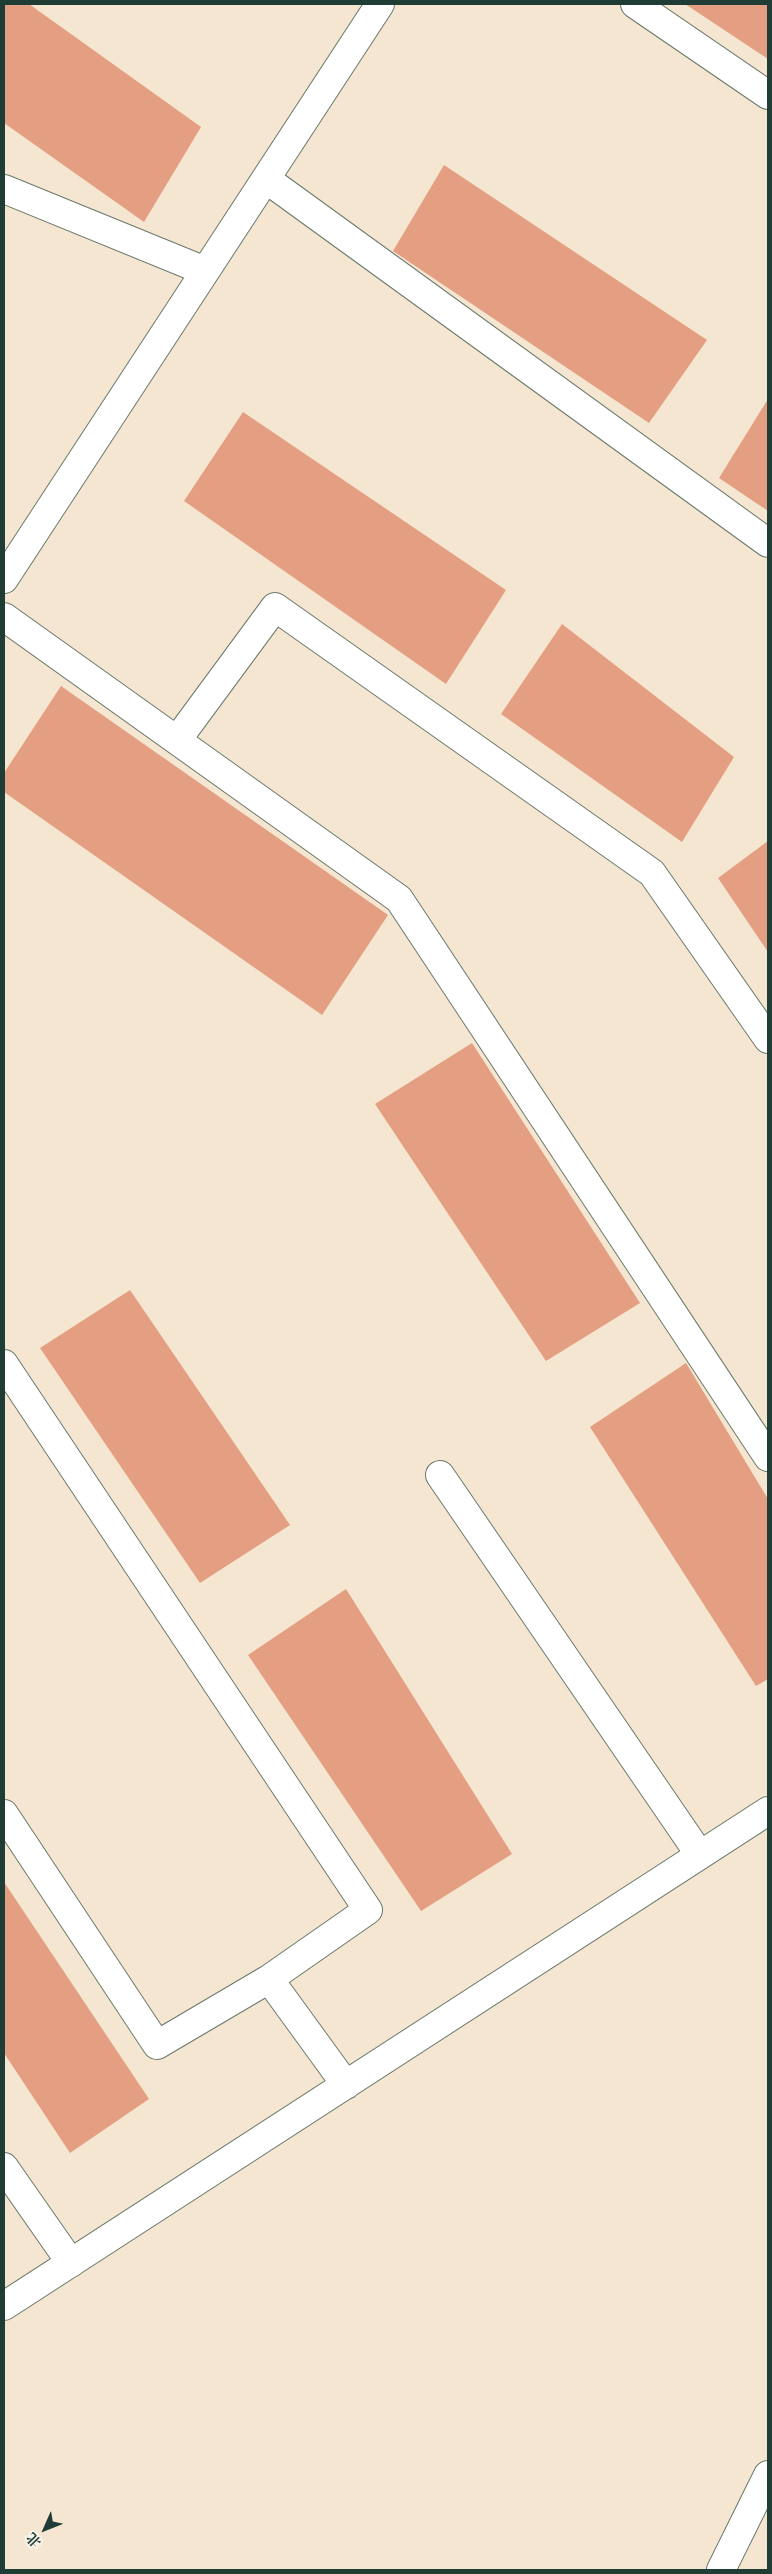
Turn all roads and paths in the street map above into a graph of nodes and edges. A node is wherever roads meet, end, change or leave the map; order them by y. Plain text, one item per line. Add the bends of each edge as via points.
1 (380, 4) edge
2 (635, 4) edge
3 (768, 95) edge
4 (266, 179) junction
5 (4, 189) edge
6 (205, 271) junction
7 (768, 543) edge
8 (4, 579) edge
9 (4, 617) edge
10 (177, 740) junction
11 (768, 1039) edge
12 (4, 1364) edge
13 (768, 1457) edge
14 (440, 1476) dead end
15 (768, 1811) edge
16 (4, 1814) edge
17 (700, 1855) junction
18 (269, 1979) junction
19 (346, 2085) junction
20 (4, 2167) edge
21 (71, 2263) junction
22 (4, 2306) edge
23 (768, 2475) edge
24 (721, 2570) edge

1 - 4 street
2 - 3 street
4 - 6 street
4 - 7 street
5 - 6 street
6 - 8 street
9 - 10 street
10 - 11 street via 275,607 652,873
10 - 13 street via 399,899
12 - 18 street via 368,1910
14 - 17 street
15 - 17 street
16 - 18 street via 157,2045
17 - 19 street
18 - 19 street
19 - 21 street
20 - 21 street
21 - 22 street
23 - 24 street

